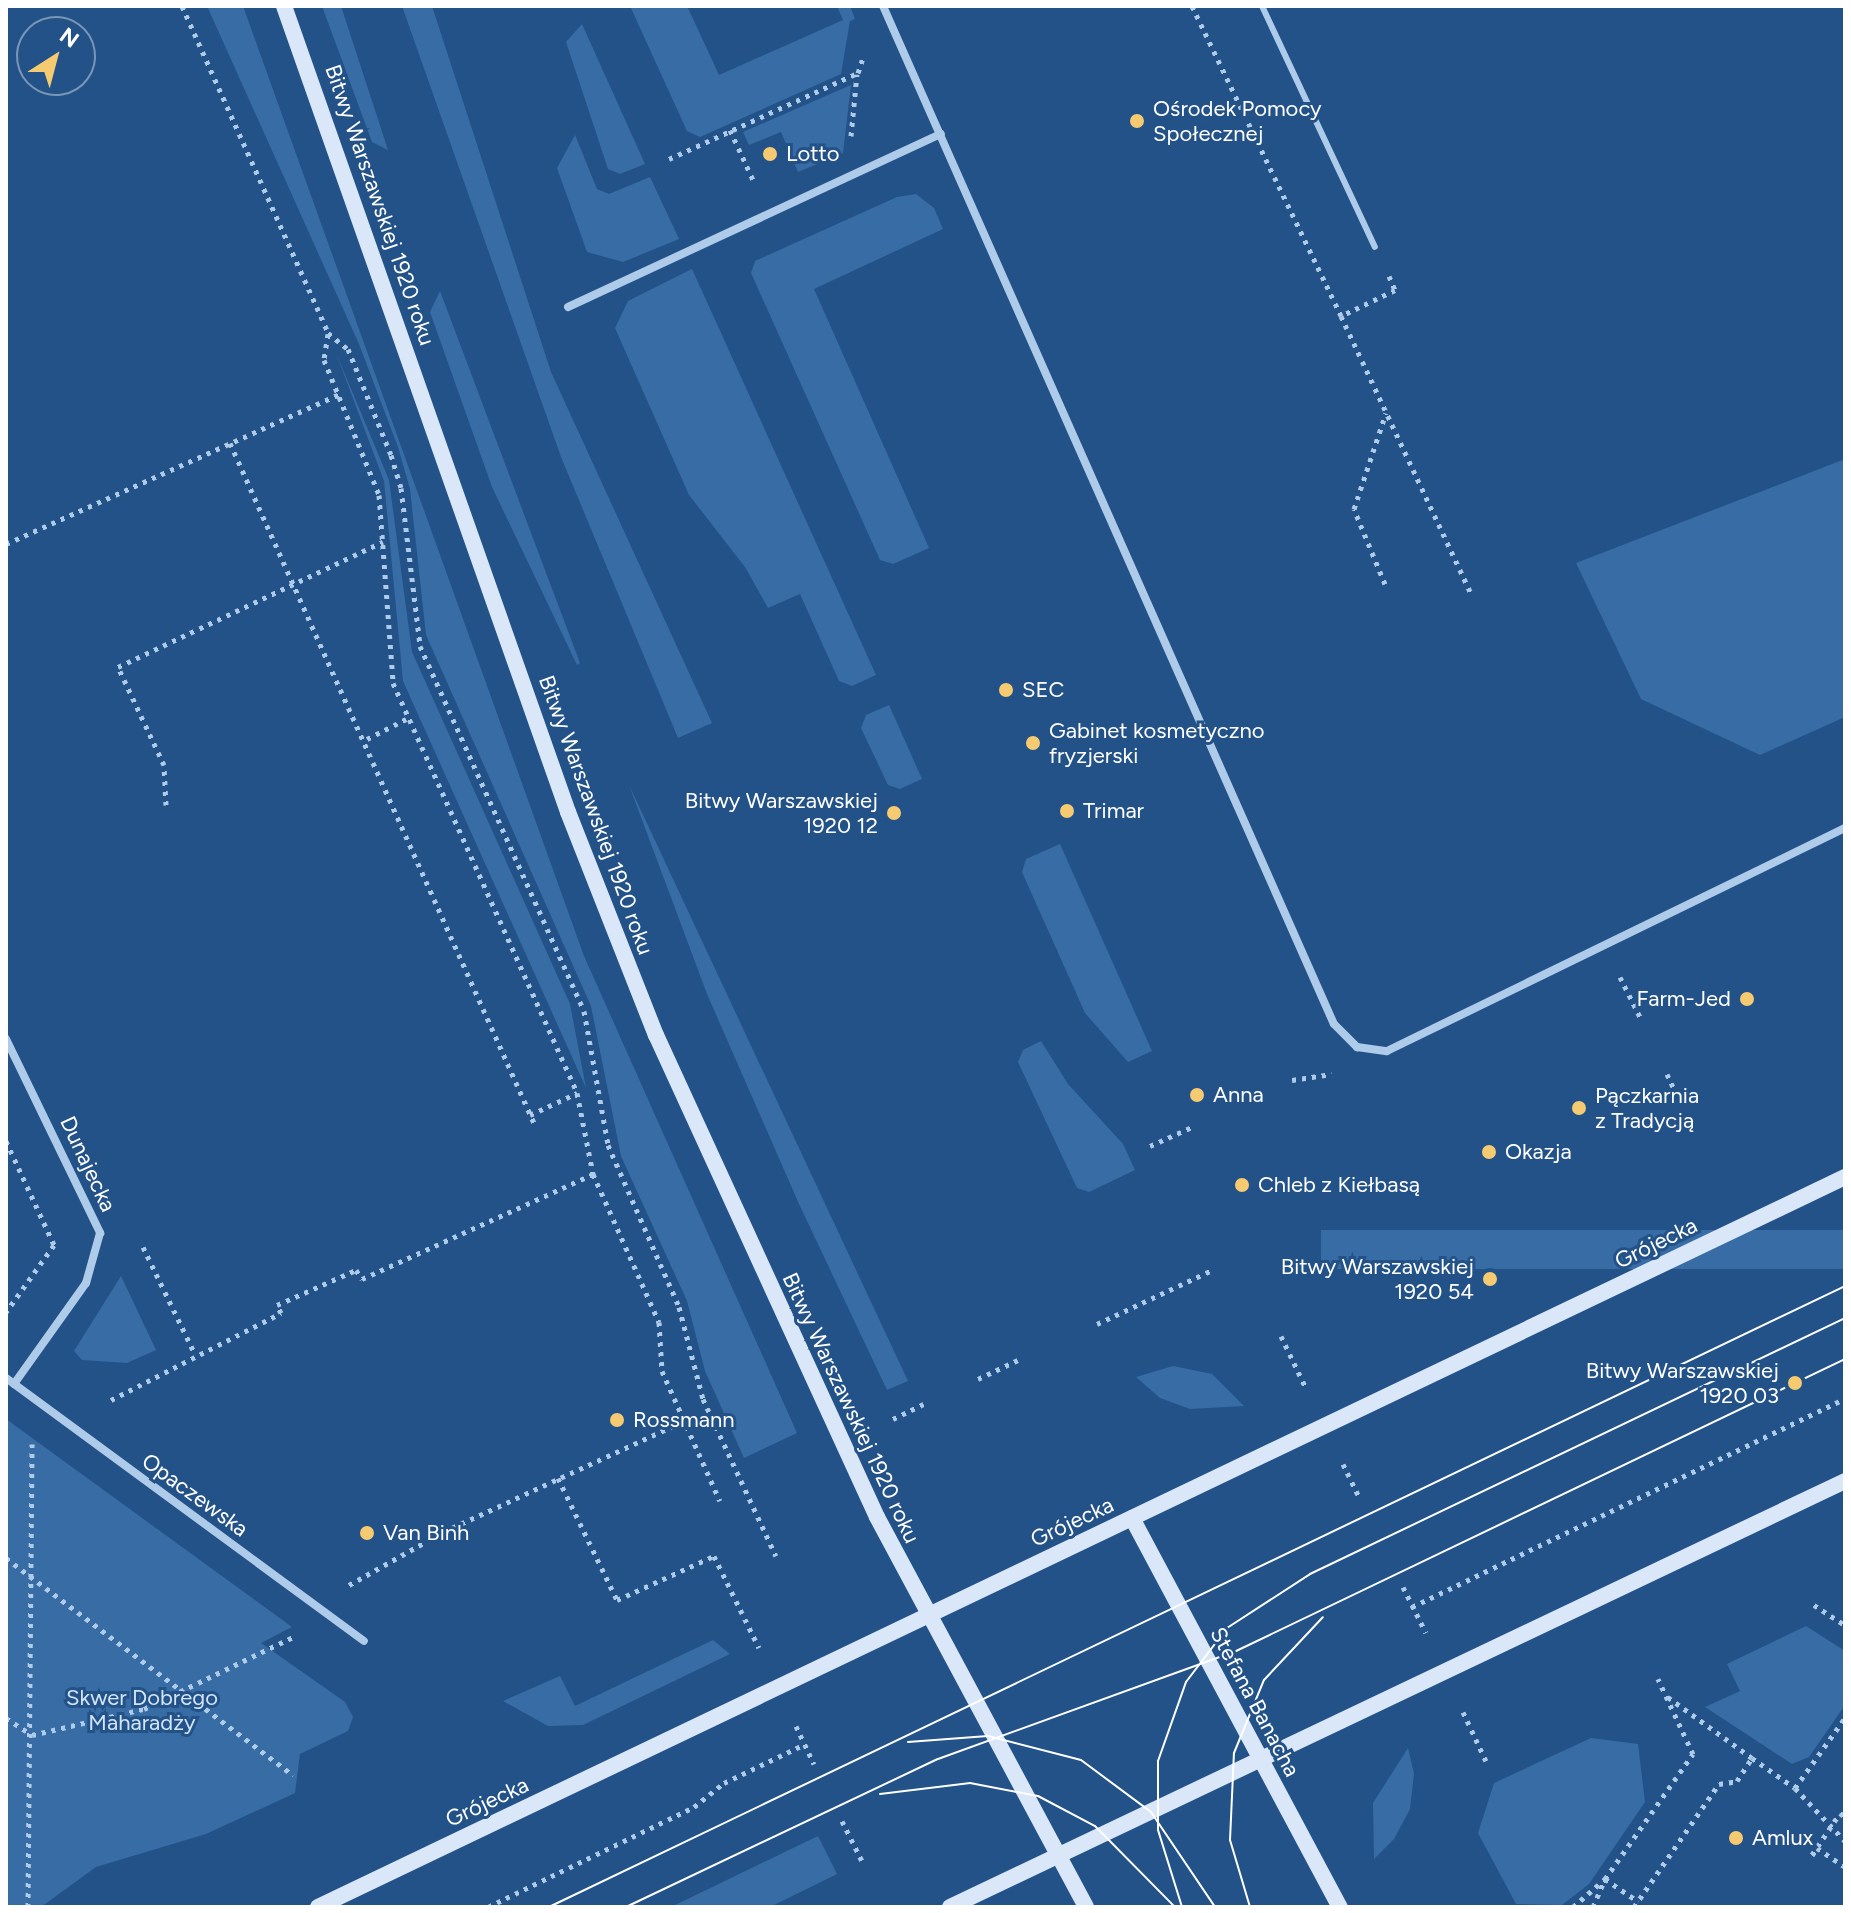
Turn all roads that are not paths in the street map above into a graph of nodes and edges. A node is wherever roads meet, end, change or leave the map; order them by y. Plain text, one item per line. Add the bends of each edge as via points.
1 (284, 6) edge
2 (883, 6) edge
3 (1262, 6) edge
4 (941, 134) junction
5 (1375, 247) road end
6 (568, 307) dead end
7 (1845, 828) edge
8 (6, 1039) edge
9 (1845, 1177) edge
10 (10, 1381) edge
11 (1845, 1481) edge
12 (1132, 1518) junction
13 (929, 1614) junction
14 (364, 1641) dead end
15 (1261, 1760) junction
16 (1059, 1855) junction
17 (318, 1907) edge
18 (950, 1907) edge
19 (1086, 1907) edge
20 (1340, 1907) edge

1 - 13 main road, Bitwy Warszawskiej 1920 roku via 568,812 639,995 847,1455
2 - 4 street
3 - 5 lane
4 - 6 street
4 - 7 street via 1334,1024 1357,1047 1387,1051
8 - 10 street, Dunajecka via 100,1233 86,1283
9 - 12 main road, Grójecka
10 - 14 street, Opaczewska
11 - 15 main road
12 - 13 main road, Grójecka
12 - 15 main road, Stefana Banacha
13 - 16 main road
13 - 17 main road, Grójecka
15 - 16 main road
15 - 20 main road, Stefana Banacha
16 - 18 main road
16 - 19 main road

